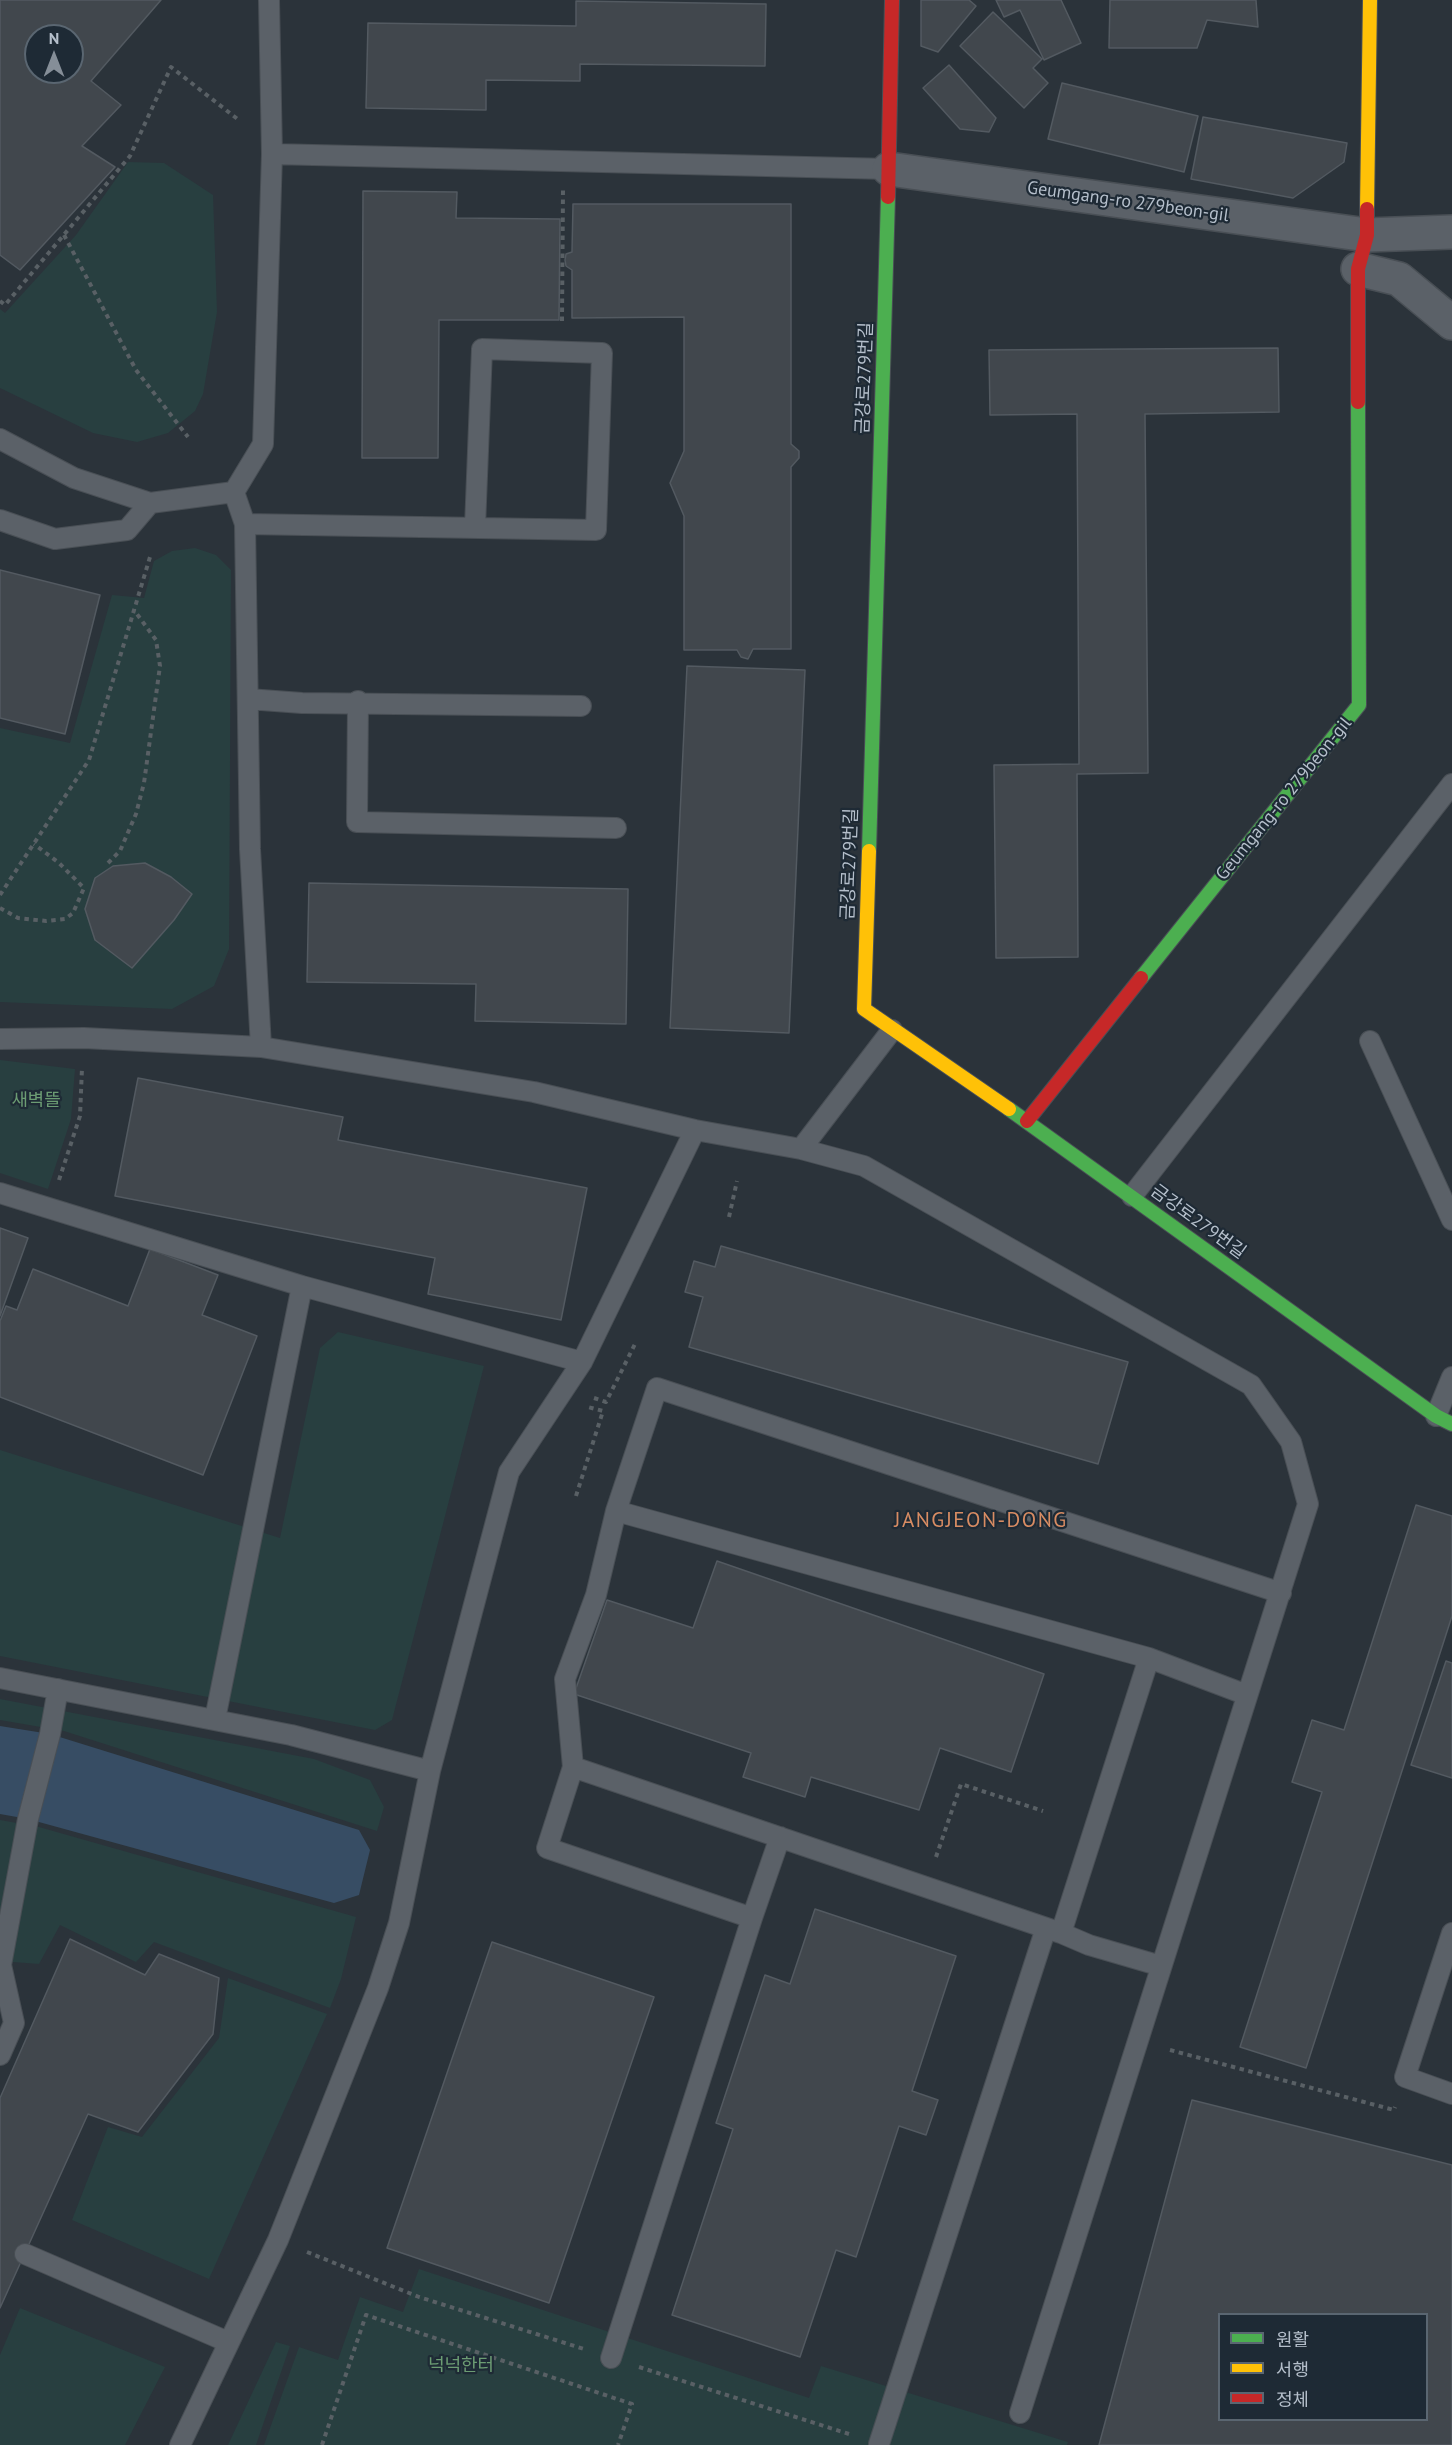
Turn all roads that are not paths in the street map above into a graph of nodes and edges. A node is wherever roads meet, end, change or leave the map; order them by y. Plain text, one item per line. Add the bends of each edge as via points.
1 (269, 0) edge
2 (892, 0) edge
3 (1370, 0) edge
4 (272, 154) junction
5 (889, 169) junction
6 (1452, 232) edge
7 (1366, 235) junction
8 (1358, 269) junction
9 (1452, 323) edge
10 (0, 439) edge
11 (234, 492) junction
12 (150, 503) junction
13 (0, 520) edge
14 (245, 524) junction
15 (475, 527) junction
16 (248, 699) junction
17 (358, 701) junction
18 (581, 706) dead end
19 (1452, 784) edge
20 (616, 828) dead end
21 (892, 1030) junction
22 (0, 1039) edge
23 (1370, 1041) dead end
24 (261, 1047) junction
25 (1027, 1121) junction
26 (695, 1130) junction
27 (801, 1149) junction
28 (0, 1193) edge
29 (1132, 1197) junction
30 (1452, 1220) edge
31 (302, 1286) junction
32 (582, 1362) junction
33 (1452, 1377) edge
34 (1444, 1420) edge
35 (616, 1511) junction
36 (1281, 1593) junction
37 (1149, 1659) junction
38 (0, 1678) edge
39 (57, 1689) junction
40 (1247, 1695) junction
41 (215, 1719) junction
42 (573, 1767) junction
43 (430, 1771) junction
44 (780, 1838) junction
45 (752, 1918) junction
46 (1053, 1930) junction
47 (1452, 1933) edge
48 (1161, 1966) junction
49 (0, 2055) edge
50 (1452, 2094) edge
51 (25, 2254) dead end
52 (228, 2342) junction
53 (611, 2358) road end
54 (1020, 2413) dead end
55 (879, 2444) edge
56 (180, 2445) edge

1 - 4 lane
2 - 5 street, 금강로279번길
3 - 7 street, Geumgang-ro 279beon-gil
4 - 5 lane
4 - 11 lane via 263,444
5 - 7 street, Geumgang-ro 279beon-gil
5 - 21 street, 금강로279번길 via 864,1009
6 - 7 street
7 - 8 street, Geumgang-ro 279beon-gil
8 - 9 street via 1399,279
8 - 25 street, Geumgang-ro 279beon-gil via 1359,705
10 - 12 lane via 74,478
11 - 12 lane
11 - 14 lane
12 - 13 lane via 127,531 55,539
14 - 15 lane
14 - 16 lane
15 - 15 lane via 596,530 602,353 482,350
16 - 17 lane via 302,703
16 - 24 lane via 250,849
17 - 18 lane
17 - 20 lane via 357,822
19 - 29 lane
21 - 25 street, 금강로279번길
21 - 27 lane
22 - 24 lane via 84,1038
23 - 30 lane
24 - 26 lane via 534,1092
25 - 29 street, 금강로279번길
26 - 27 lane
26 - 32 lane
27 - 36 lane via 864,1166 1251,1385 1291,1442 1308,1504
28 - 31 lane
29 - 34 street, 금강로279번길
31 - 32 lane
31 - 41 lane
32 - 43 lane via 509,1472
33 - 34 lane
35 - 36 lane via 657,1388
35 - 37 lane
35 - 42 lane via 596,1595 565,1679
36 - 40 lane
37 - 40 lane
37 - 46 lane
38 - 39 lane
39 - 41 lane
39 - 49 lane via 1,1965 14,2023
40 - 48 lane
41 - 43 lane
42 - 44 lane
42 - 45 lane via 547,1848
43 - 52 lane via 399,1923 378,1988 278,2240
44 - 45 lane
44 - 46 lane
45 - 53 lane
46 - 48 lane
46 - 55 lane
47 - 50 lane via 1405,2077
48 - 54 lane
51 - 52 lane
52 - 56 lane

